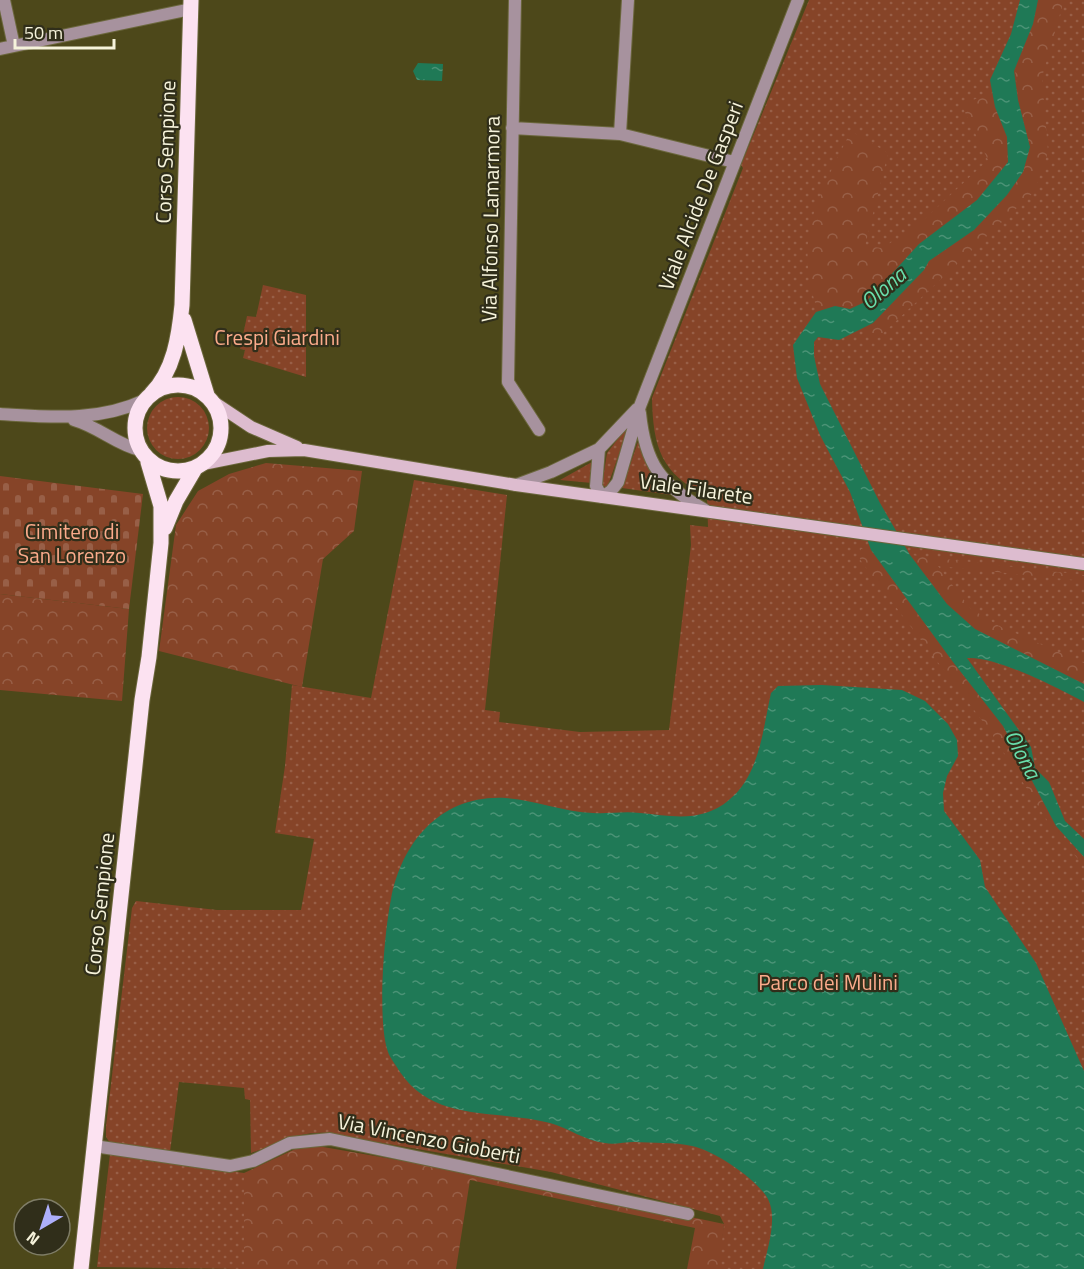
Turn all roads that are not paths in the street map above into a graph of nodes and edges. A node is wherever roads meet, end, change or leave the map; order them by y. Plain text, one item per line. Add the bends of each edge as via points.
1 (4, 0) edge
2 (515, 0) edge
3 (628, 0) edge
4 (798, 0) edge
5 (191, 4) edge
6 (14, 46) junction
7 (0, 49) edge
8 (512, 128) junction
9 (620, 134) junction
10 (734, 162) junction
11 (182, 305) junction
12 (148, 397) junction
13 (209, 398) junction
14 (640, 406) junction
15 (0, 414) edge
16 (67, 418) junction
17 (539, 430) dead end
18 (599, 449) junction
19 (304, 450) junction
20 (144, 456) junction
21 (200, 466) junction
22 (516, 485) junction
23 (602, 497) junction
24 (705, 510) junction
25 (161, 543) junction
26 (1084, 564) edge
27 (94, 1146) junction
28 (688, 1214) dead end
29 (81, 1269) edge

1 - 6 street
2 - 8 street, Via Alfonso Lamarmora
3 - 9 street
4 - 10 street, Viale Alcide De Gasperi
5 - 6 street
5 - 11 main road, Corso Sempione
6 - 7 street
8 - 9 street
8 - 17 street, Via Alfonso Lamarmora via 508,382
9 - 10 street
10 - 14 street, Viale Alcide De Gasperi
11 - 12 main road, Corso Sempione via 175,349 160,384
11 - 13 main road, Corso Sempione via 189,342
12 - 13 main road via 170,385 184,385
12 - 16 street via 125,409
12 - 20 main road via 136,419 135,432
13 - 19 street, Viale Filarete via 250,427
13 - 21 main road via 220,417 222,431 212,455
14 - 18 street, Viale Alcide De Gasperi
14 - 23 street, Viale Alcide De Gasperi via 618,482
14 - 24 street, Viale Alcide De Gasperi via 643,436 656,469 677,494
15 - 16 street
16 - 20 street via 97,428
18 - 22 street, Viale Alcide De Gasperi
18 - 23 street via 596,486
19 - 21 street, Viale Filarete via 268,451
19 - 22 street, Viale Filarete
20 - 21 main road via 179,471
20 - 25 main road, Corso Sempione via 161,506
21 - 25 main road, Corso Sempione via 167,519
22 - 23 street, Viale Filarete
23 - 24 street, Viale Filarete
24 - 26 street, Viale Filarete
25 - 27 main road, Corso Sempione
27 - 28 street, Via Vincenzo Gioberti via 230,1166 253,1161 297,1141 338,1139
27 - 29 main road, Corso Sempione

